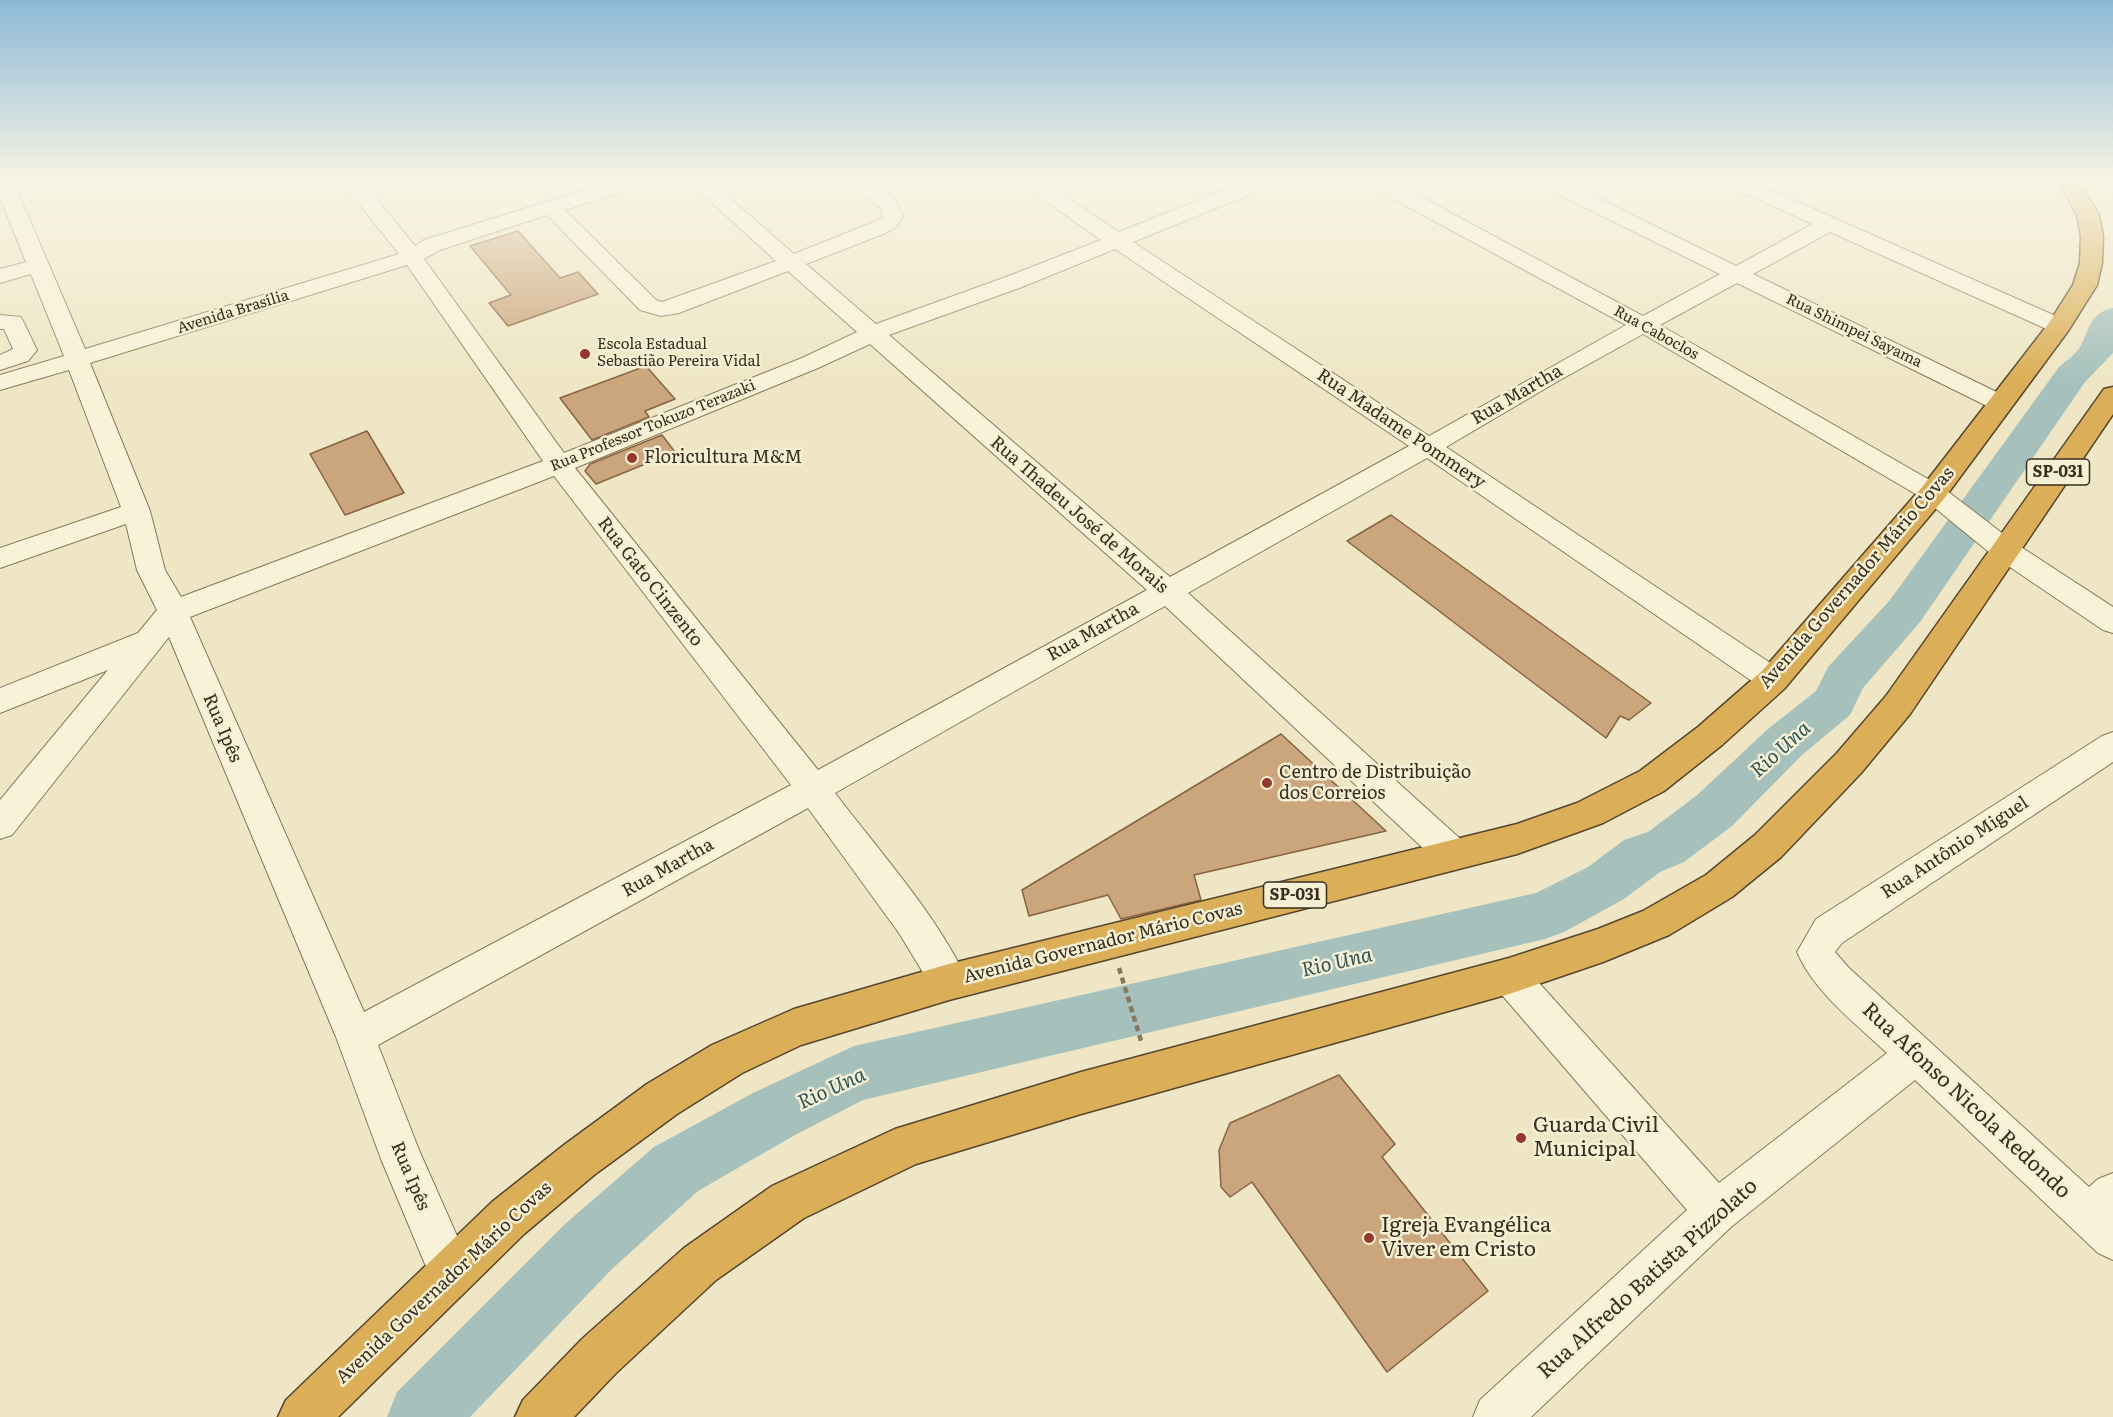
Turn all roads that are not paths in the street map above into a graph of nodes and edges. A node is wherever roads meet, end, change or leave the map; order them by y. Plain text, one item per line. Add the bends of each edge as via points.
1 (29, 247) edge
2 (404, 247) edge
3 (428, 247) edge
4 (590, 247) edge
5 (774, 247) edge
6 (831, 247) edge
7 (1101, 247) edge
8 (1126, 247) edge
9 (1499, 247) edge
10 (1681, 247) edge
11 (1788, 247) edge
12 (1881, 247) edge
13 (2092, 247) edge
14 (412, 257) junction
15 (791, 262) junction
16 (38, 265) junction
17 (1738, 275) junction
18 (0, 276) edge
19 (0, 322) edge
20 (1643, 325) junction
21 (2059, 326) junction
22 (871, 334) junction
23 (77, 359) junction
24 (0, 363) edge
25 (0, 383) edge
26 (2113, 395) edge
27 (2000, 403) junction
28 (1428, 447) junction
29 (559, 465) junction
30 (1939, 497) junction
31 (136, 511) junction
32 (1993, 541) junction
33 (0, 558) edge
34 (1167, 591) junction
35 (172, 612) junction
36 (2113, 622) edge
37 (152, 639) junction
38 (1773, 680) junction
39 (0, 701) edge
40 (2113, 745) edge
41 (813, 789) junction
42 (0, 825) edge
43 (1454, 855) junction
44 (1821, 963) joint
45 (1509, 976) junction
46 (949, 982) junction
47 (355, 1038) junction
48 (1915, 1055) junction
49 (1716, 1212) junction
50 (2105, 1216) edge
51 (451, 1272) junction
52 (303, 1417) edge
53 (540, 1417) edge
54 (1497, 1417) edge

1 - 16 street, Rua Ipês
2 - 14 street, Rua Gato Cinzento
3 - 14 street, Avenida Brasília
4 - 15 street via 654,308 670,308
5 - 15 street, Rua Thadeu José de Morais
6 - 15 street
7 - 22 street, Rua Professor Tokuzo Terazaki
8 - 28 street, Rua Madame Pommery
9 - 20 street, Rua Caboclos
10 - 17 street, Rua Shimpei Sayama
11 - 17 street, Rua Martha
12 - 21 street
13 - 21 highway, Avenida Governador Mário Covas / SP-031 via 2085,285
14 - 23 street, Avenida Brasília
14 - 29 street, Rua Gato Cinzento
15 - 22 street, Rua Thadeu José de Morais
16 - 18 street
16 - 23 street, Rua Ipês
17 - 20 street, Rua Martha
17 - 27 street, Rua Shimpei Sayama
19 - 24 street via 13,322 25,350 20,356
20 - 28 street, Rua Martha
20 - 30 street, Rua Caboclos
21 - 27 highway, Avenida Governador Mário Covas / SP-031
22 - 29 street, Rua Professor Tokuzo Terazaki via 810,363
22 - 34 street, Rua Thadeu José de Morais
23 - 25 street, Avenida Brasília
23 - 31 street, Rua Ipês
26 - 32 highway, SP-031
27 - 30 highway, Avenida Governador Mário Covas / SP-031
28 - 34 street, Rua Martha
28 - 38 street, Rua Madame Pommery
29 - 35 street, Rua Professor Tokuzo Terazaki
29 - 41 street, Rua Gato Cinzento
30 - 32 street, Rua Caboclos
30 - 38 highway, Avenida Governador Mário Covas / SP-031
31 - 33 street
31 - 35 street, Rua Ipês via 151,570
32 - 36 street, Rua Caboclos
32 - 45 highway, SP-031 via 1898,705 1849,763 1768,846 1719,886 1656,923
34 - 41 street, Rua Martha
34 - 43 street, Rua Thadeu José de Morais
35 - 37 street
35 - 47 street, Rua Ipês
37 - 39 street
37 - 42 street
38 - 43 highway, Avenida Governador Mário Covas / SP-031 via 1652,781 1590,813 1516,839
40 - 44 street, Rua Antônio Miguel via 1829,931 1815,952
41 - 46 street, Rua Gato Cinzento via 912,922
41 - 47 street, Rua Martha
43 - 46 highway, Avenida Governador Mário Covas / SP-031
44 - 48 street, Rua Afonso Nicola Redondo
45 - 49 street
45 - 53 highway, SP-031 via 1091,1090 910,1144 788,1202 700,1264 599,1356
46 - 51 highway, Avenida Governador Mário Covas / SP-031 via 794,1028 727,1059 662,1099 579,1160 508,1218
47 - 51 street, Rua Ipês
48 - 49 street, Rua Alfredo Batista Pizzolato
48 - 50 street, Rua Afonso Nicola Redondo
49 - 54 street, Rua Alfredo Batista Pizzolato
51 - 52 highway, Avenida Governador Mário Covas / SP-031

